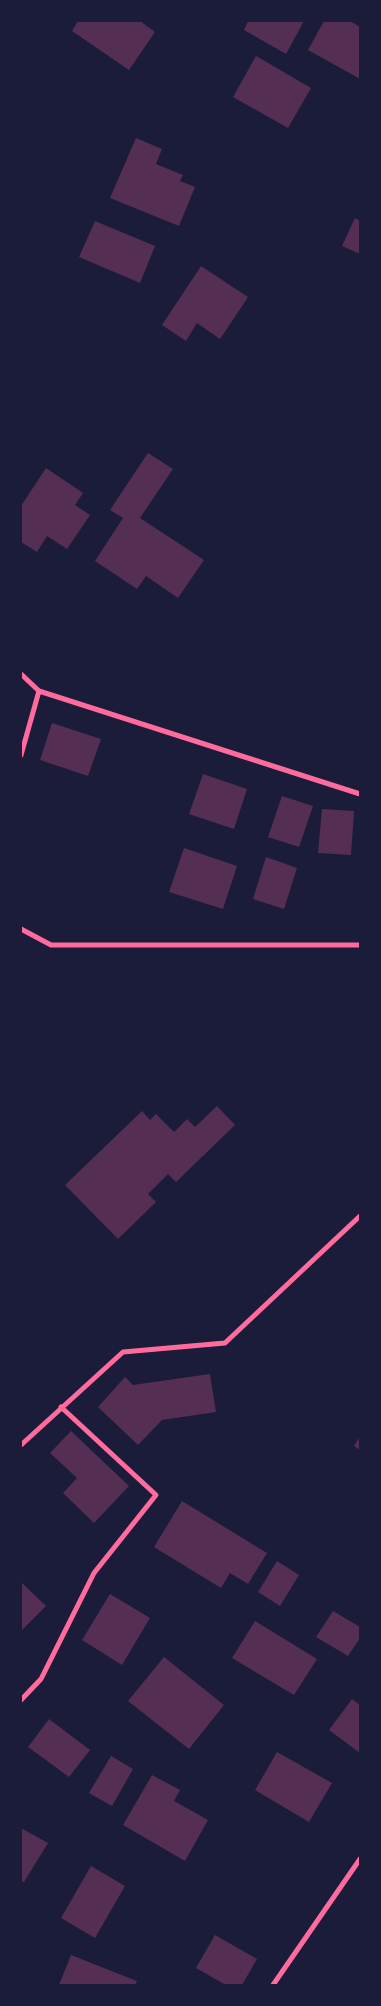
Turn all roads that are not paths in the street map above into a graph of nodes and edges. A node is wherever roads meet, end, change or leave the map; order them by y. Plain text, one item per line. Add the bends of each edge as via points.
1 (21, 674) edge
2 (39, 691) junction
3 (21, 755) edge
4 (360, 794) edge
5 (21, 929) edge
6 (360, 945) edge
7 (360, 1216) edge
8 (61, 1407) junction
9 (21, 1445) edge
10 (21, 1700) edge
11 (360, 1859) edge
12 (273, 1985) edge

1 - 2 street
2 - 3 street
2 - 4 street
5 - 6 street via 51,945
7 - 8 street via 225,1343 123,1352
8 - 9 street
8 - 10 street via 156,1495 94,1573 41,1679
11 - 12 street

